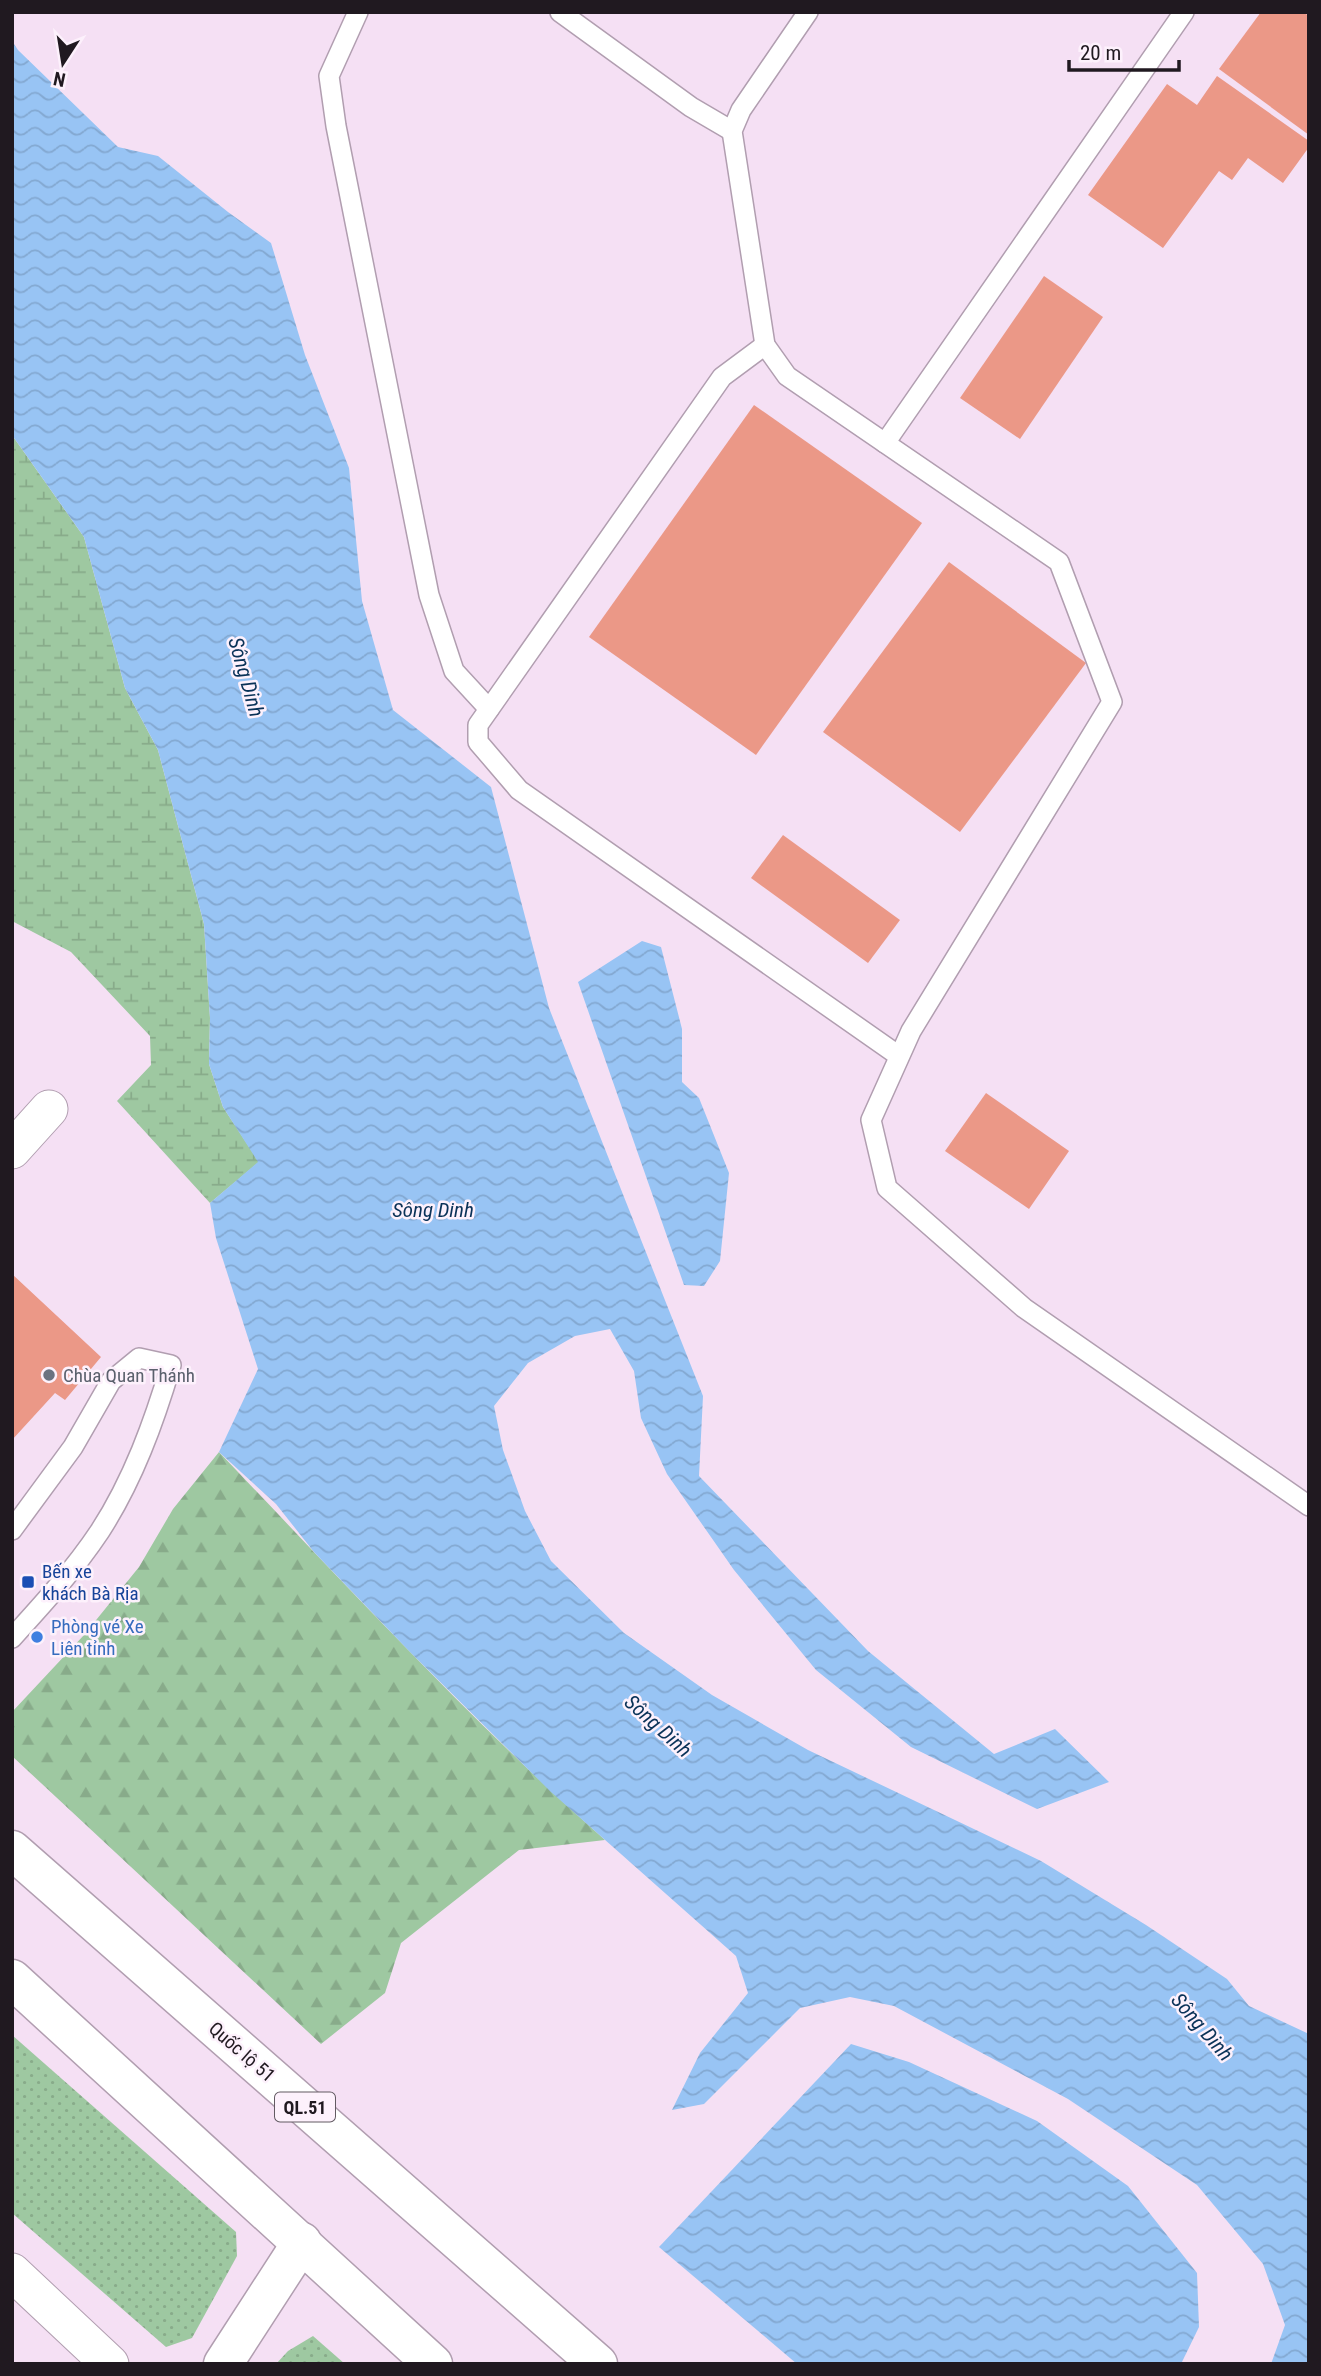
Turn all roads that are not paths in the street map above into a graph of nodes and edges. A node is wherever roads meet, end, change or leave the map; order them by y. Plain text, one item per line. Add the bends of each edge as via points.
1 (358, 12) edge
2 (560, 12) edge
3 (808, 12) edge
4 (1184, 12) edge
5 (732, 131) junction
6 (765, 345) junction
7 (885, 443) junction
8 (489, 709) junction
9 (899, 1056) junction
10 (49, 1109) dead end
11 (12, 1150) edge
12 (1309, 1506) edge
13 (12, 1530) edge
14 (12, 1638) edge
15 (12, 1850) edge
16 (12, 1979) edge
17 (302, 2242) junction
18 (12, 2272) edge
19 (110, 2364) edge
20 (223, 2364) edge
21 (433, 2364) edge
22 (598, 2364) edge

1 - 8 lane via 329,76 335,126 429,595 454,671
2 - 5 lane via 691,107
3 - 5 lane via 741,110
4 - 7 lane
5 - 6 lane
6 - 7 lane via 787,376
6 - 8 lane via 722,377
7 - 9 lane via 1059,562 1112,702
8 - 9 lane via 478,724 478,742 519,790
9 - 12 lane via 871,1120 887,1188 1024,1308
10 - 11 street
13 - 14 lane via 73,1447 111,1381 139,1358 171,1364 152,1428 101,1529 64,1581
15 - 22 main road, Quốc lộ 51 / QL.51
16 - 17 main road
17 - 20 main road
17 - 21 main road
18 - 19 street

